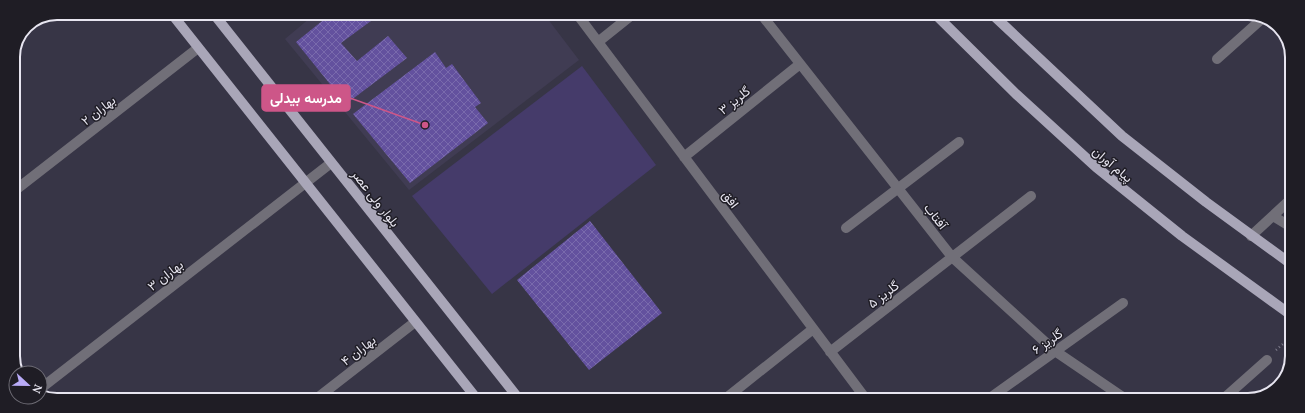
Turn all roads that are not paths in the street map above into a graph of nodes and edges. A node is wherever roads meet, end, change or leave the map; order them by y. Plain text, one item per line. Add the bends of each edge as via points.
1 (177, 20) edge
2 (219, 20) edge
3 (581, 20) edge
4 (626, 20) edge
5 (766, 20) edge
6 (941, 20) edge
7 (998, 20) edge
8 (1260, 22) edge
9 (598, 42) junction
10 (198, 48) junction
11 (1218, 59) dead end
12 (800, 64) junction
13 (959, 142) dead end
14 (684, 157) junction
15 (331, 163) junction
16 (306, 182) junction
17 (20, 187) edge
18 (898, 188) junction
19 (1031, 196) dead end
20 (1285, 205) edge
21 (1273, 216) junction
22 (1285, 223) edge
23 (846, 228) dead end
24 (1251, 236) junction
25 (952, 257) junction
26 (1285, 260) edge
27 (1123, 303) dead end
28 (1285, 311) edge
29 (415, 322) junction
30 (813, 329) junction
31 (1055, 351) junction
32 (830, 352) junction
33 (1267, 360) road end
34 (48, 383) edge
35 (324, 393) edge
36 (472, 393) edge
37 (513, 393) edge
38 (733, 393) edge
39 (861, 393) edge
40 (996, 393) edge
41 (1117, 393) edge
42 (1230, 393) edge

1 - 10 main road
2 - 15 main road, بلوار ولی عصر
3 - 9 street, افق
4 - 9 street
5 - 12 street, آفتاب
6 - 28 main road, پیام آوران via 1016,94 1096,167 1182,236
7 - 24 main road, پیام آوران via 1122,136
8 - 11 street
9 - 14 street, افق
10 - 16 main road
10 - 17 street, بهاران ۲
12 - 14 street, گلریز ۳
12 - 18 street, آفتاب
13 - 18 street
14 - 30 street, افق
15 - 16 street, بهاران ۳
15 - 37 main road, بلوار ولی عصر
16 - 29 main road
16 - 34 street, بهاران ۳
18 - 23 street
18 - 25 street, آفتاب
19 - 25 street, گلریز ۵
20 - 21 street
21 - 22 street
21 - 24 street
24 - 26 main road, پیام آوران
25 - 31 street, آفتاب
25 - 32 street, گلریز ۵
27 - 31 street, گلریز ۶
29 - 35 street, بهاران ۴
29 - 36 main road
30 - 32 street, افق
30 - 38 street
31 - 40 street, گلریز ۶
31 - 41 street, آفتاب
32 - 39 street, افق
33 - 42 street

